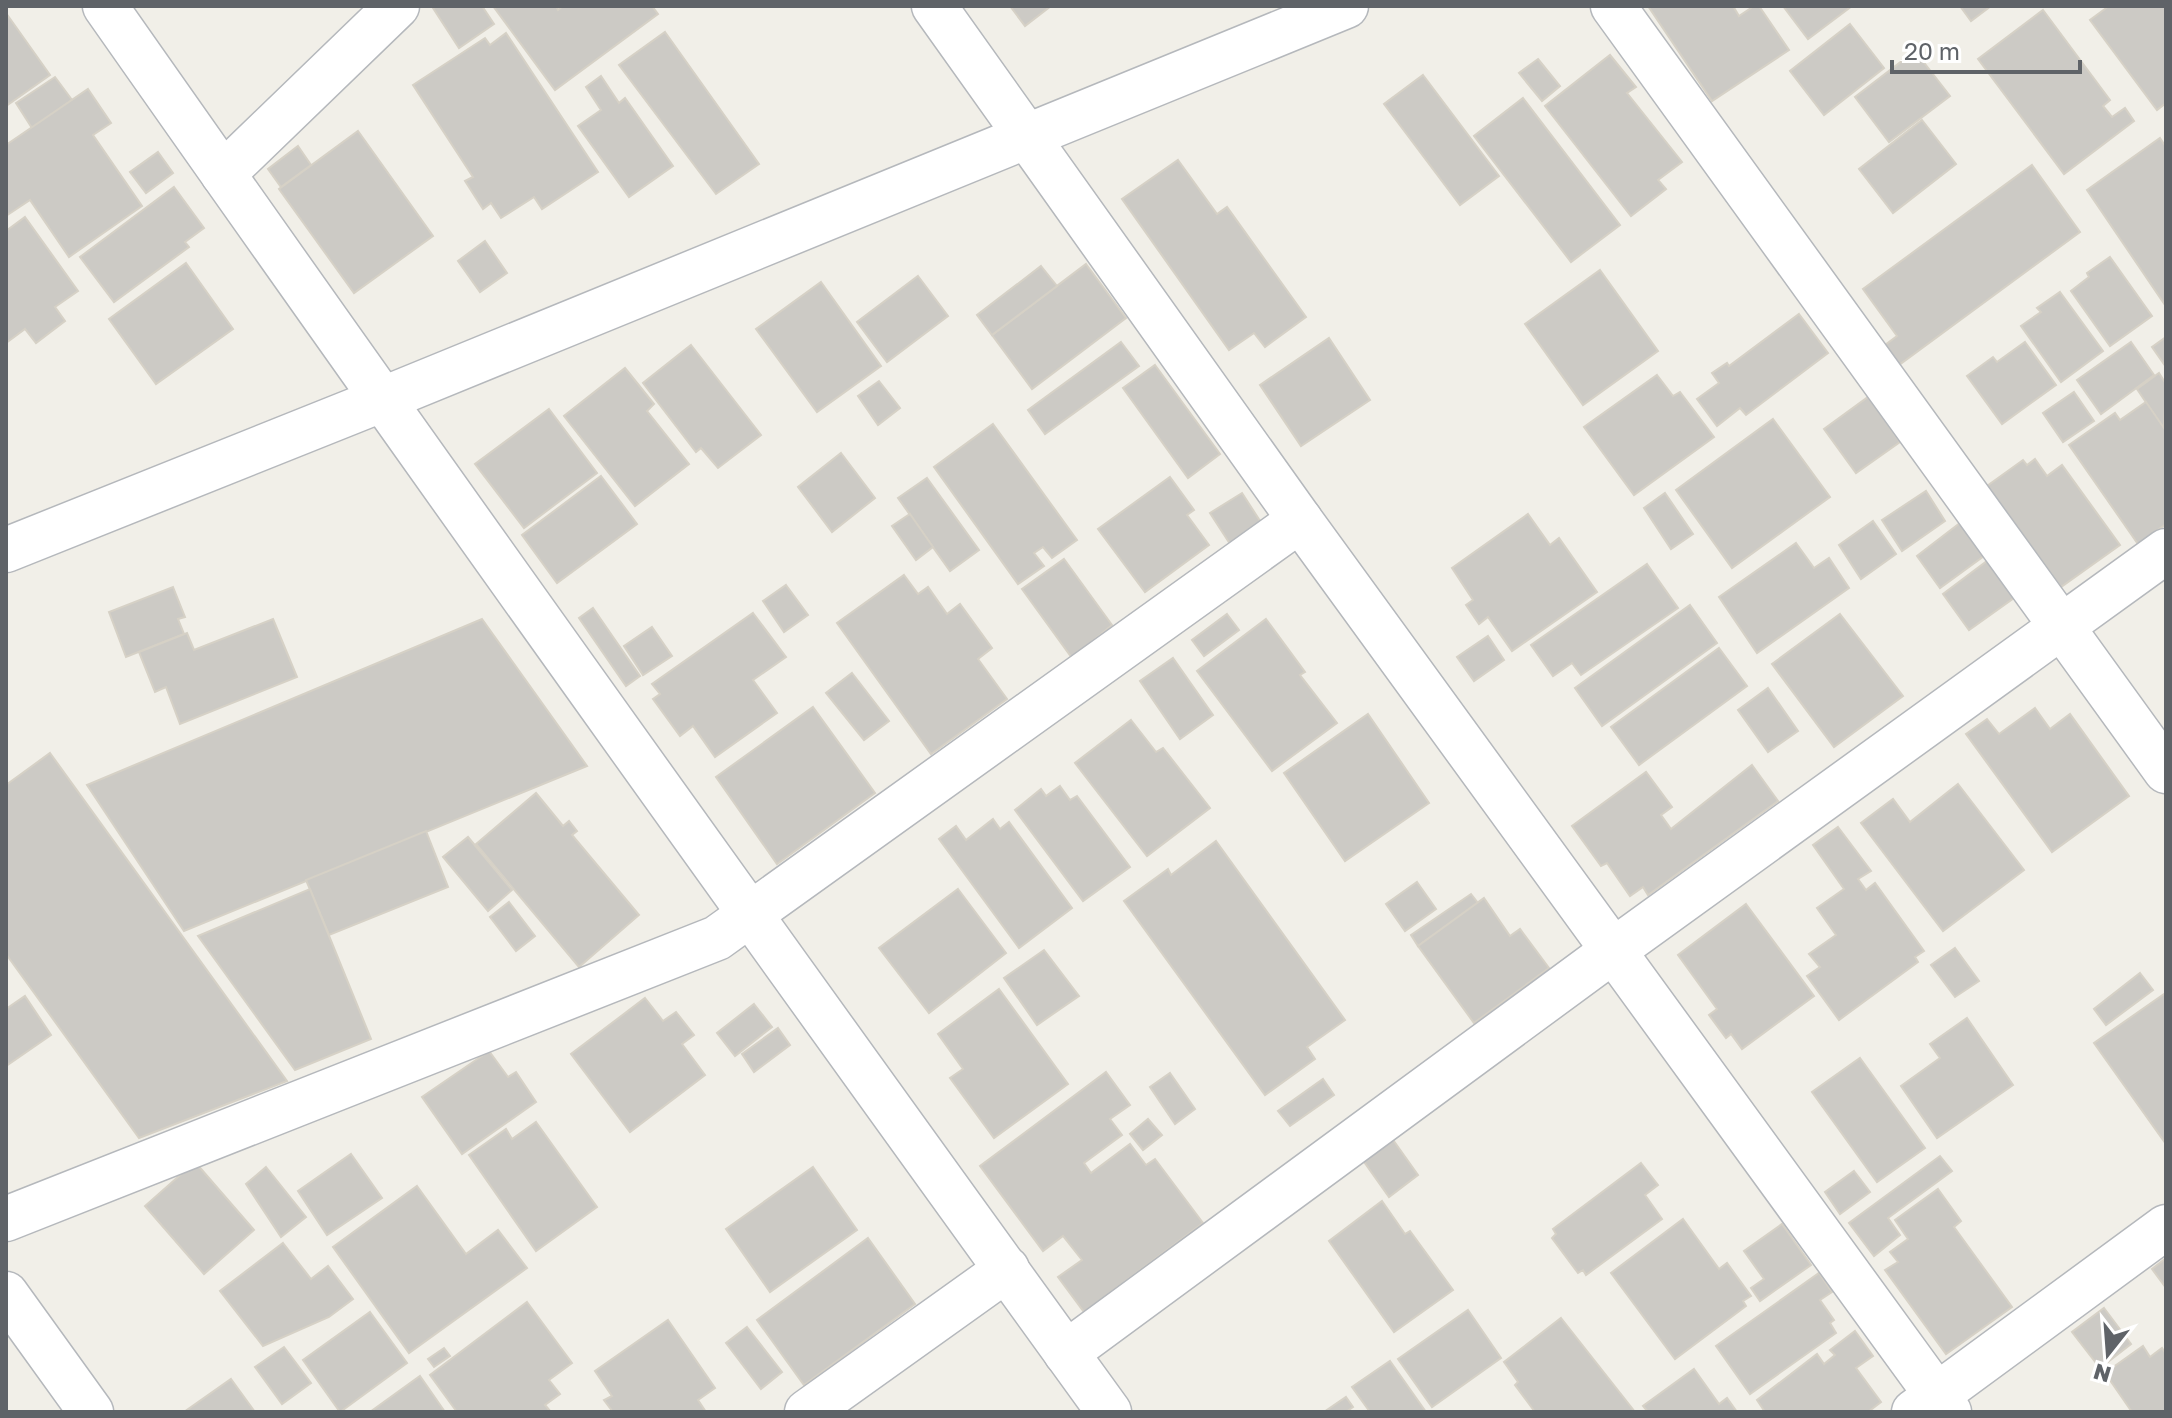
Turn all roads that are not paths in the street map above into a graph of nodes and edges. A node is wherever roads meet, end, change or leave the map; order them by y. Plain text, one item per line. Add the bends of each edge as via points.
1 (105, 6) edge
2 (397, 6) edge
3 (934, 6) edge
4 (1346, 6) edge
5 (1613, 6) edge
6 (1027, 135) junction
7 (223, 174) junction
8 (381, 400) junction
9 (1300, 520) junction
10 (6, 550) edge
11 (2166, 551) edge
12 (2061, 627) junction
13 (2166, 771) edge
14 (750, 916) junction
15 (1614, 950) junction
16 (6, 1219) edge
17 (2166, 1227) edge
18 (1007, 1269) junction
19 (6, 1294) edge
20 (1066, 1353) junction
21 (1933, 1406) edge
22 (91, 1412) edge
23 (807, 1412) edge
24 (1109, 1412) edge

1 - 7 street
2 - 7 street
3 - 6 street
4 - 6 street
5 - 12 street
6 - 8 street
6 - 9 street
7 - 8 street
8 - 10 street
8 - 14 street
9 - 14 street
9 - 15 street
11 - 12 street
12 - 13 street
12 - 15 street
14 - 16 street via 717,938
14 - 18 street
15 - 20 street
15 - 21 street
17 - 21 street
18 - 20 street
18 - 23 street
19 - 22 street
20 - 24 street

